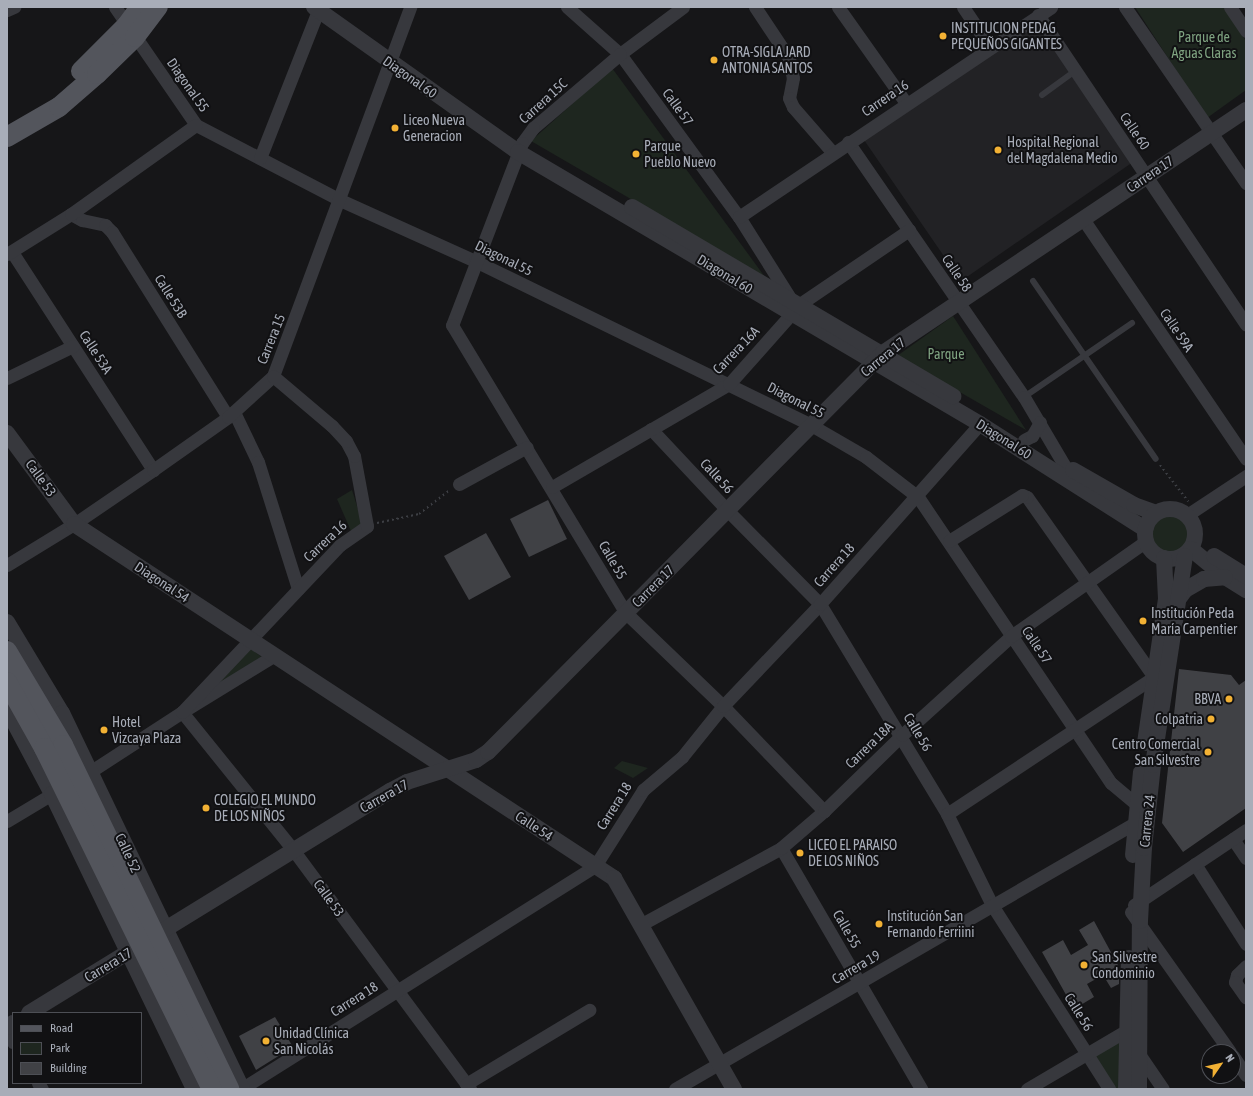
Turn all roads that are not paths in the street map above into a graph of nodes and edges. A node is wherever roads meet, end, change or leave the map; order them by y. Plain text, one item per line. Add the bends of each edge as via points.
1 (14, 7) edge
2 (115, 7) edge
3 (140, 7) edge
4 (158, 7) edge
5 (410, 7) edge
6 (566, 7) edge
7 (683, 7) edge
8 (755, 7) edge
9 (838, 7) edge
10 (963, 7) edge
11 (1051, 7) edge
12 (1125, 7) edge
13 (1230, 7) edge
14 (321, 8) edge
15 (7, 10) edge
16 (1038, 15) junction
17 (131, 31) junction
18 (1246, 31) edge
19 (990, 47) junction
20 (620, 54) junction
21 (391, 59) junction
22 (1075, 70) junction
23 (1042, 94) dead end
24 (906, 103) junction
25 (1246, 110) edge
26 (7, 122) edge
27 (196, 125) junction
28 (1212, 133) junction
29 (7, 137) edge
30 (848, 142) junction
31 (520, 147) junction
32 (833, 153) junction
33 (260, 158) junction
34 (1147, 177) junction
35 (1246, 183) edge
36 (340, 200) junction
37 (71, 214) junction
38 (739, 217) junction
39 (1083, 219) junction
40 (909, 230) junction
41 (10, 253) edge
42 (475, 261) junction
43 (1033, 281) dead end
44 (958, 303) junction
45 (794, 305) junction
46 (1132, 323) dead end
47 (452, 325) joint
48 (1246, 325) edge
49 (73, 346) junction
50 (1085, 356) junction
51 (878, 358) junction
52 (273, 376) junction
53 (7, 378) edge
54 (729, 384) junction
55 (1024, 397) junction
56 (231, 414) junction
57 (1040, 422) junction
58 (980, 424) junction
59 (811, 425) junction
60 (651, 428) junction
61 (7, 433) edge
62 (1024, 440) junction
63 (527, 447) junction
64 (1156, 459) road end
65 (1246, 459) edge
66 (1064, 465) junction
67 (153, 470) junction
68 (1246, 476) edge
69 (459, 484) road end
70 (552, 487) junction
71 (918, 497) junction
72 (728, 511) junction
73 (1191, 512) junction
74 (1156, 513) junction
75 (74, 524) junction
76 (1196, 533) junction
77 (1146, 535) junction
78 (949, 541) junction
79 (1188, 552) junction
80 (1164, 558) junction
81 (7, 565) edge
82 (1246, 576) edge
83 (1225, 577) junction
84 (1088, 583) junction
85 (298, 589) junction
86 (1246, 590) edge
87 (1180, 597) junction
88 (820, 604) junction
89 (626, 613) junction
90 (7, 622) edge
91 (1011, 636) junction
92 (251, 640) junction
93 (7, 650) edge
94 (275, 655) junction
95 (1154, 677) junction
96 (7, 682) edge
97 (723, 706) junction
98 (7, 709) edge
99 (182, 712) junction
100 (1074, 729) junction
101 (902, 735) junction
102 (448, 769) junction
103 (85, 775) junction
104 (52, 794) junction
105 (1137, 805) junction
106 (824, 811) junction
107 (947, 814) junction
108 (7, 821) edge
109 (1135, 823) junction
110 (1246, 830) edge
111 (1233, 839) junction
112 (781, 848) junction
113 (294, 850) junction
114 (1246, 858) edge
115 (1195, 864) junction
116 (595, 866) junction
117 (992, 905) junction
118 (1136, 910) junction
119 (640, 925) junction
120 (147, 941) junction
121 (1246, 944) edge
122 (1246, 966) edge
123 (861, 983) junction
124 (397, 990) junction
125 (1246, 998) edge
126 (589, 1010) dead end
127 (31, 1012) edge
128 (1132, 1027) junction
129 (1225, 1044) edge
130 (1086, 1054) junction
131 (1139, 1054) junction
132 (719, 1063) junction
133 (468, 1086) edge
134 (194, 1089) edge
135 (212, 1089) edge
136 (229, 1089) edge
137 (242, 1089) edge
138 (675, 1089) edge
139 (734, 1089) edge
140 (921, 1089) edge
141 (1027, 1089) edge
142 (1109, 1089) edge
143 (1126, 1089) edge
144 (1139, 1089) edge
145 (1163, 1089) edge

1 - 15 street
2 - 17 street, Diagonal 55
3 - 17 main road
4 - 17 main road
5 - 21 street, Carrera 15
6 - 20 street, Calle 57
7 - 20 street, Carrera 15C
8 - 32 street via 789,58 793,78 789,98 793,107
9 - 24 street
10 - 19 street
11 - 16 street, Carrera 16
12 - 28 street
13 - 18 street
14 - 21 street, Diagonal 60
14 - 33 street
16 - 19 street, Carrera 16
16 - 22 street, Calle 60
17 - 26 main road via 33,110
17 - 27 street, Diagonal 55
17 - 29 main road via 59,107
19 - 24 street, Carrera 16
20 - 31 street, Carrera 15C via 533,128
20 - 38 street, Calle 57
21 - 31 street, Diagonal 60
21 - 36 street, Carrera 15
22 - 23 lane
22 - 34 street, Calle 60
24 - 30 street, Carrera 16
25 - 28 street, Carrera 17
27 - 33 street, Diagonal 55
27 - 37 street
28 - 34 street, Carrera 17
28 - 35 street
30 - 32 street, Carrera 16
30 - 40 street, Calle 58
31 - 42 street, Carrera 15C
31 - 45 street, Diagonal 60
32 - 38 street, Carrera 16
33 - 36 street, Diagonal 55
34 - 39 street, Carrera 17
34 - 48 street, Calle 60
36 - 42 street, Diagonal 55
36 - 52 street, Carrera 15
37 - 41 street
37 - 56 street, Calle 53B via 82,220 105,225 112,232
38 - 45 street, Calle 57
39 - 44 street, Carrera 17
39 - 65 street, Calle 59A
40 - 44 street, Calle 58
40 - 45 street, Carrera 16A
41 - 49 street, Calle 53A
42 - 47 street, Carrera 15C
42 - 54 street, Diagonal 55
43 - 50 lane
44 - 51 street, Carrera 17
44 - 55 street, Calle 58
45 - 51 street, Diagonal 60
45 - 54 street, Carrera 16A
46 - 50 lane
47 - 63 street, Calle 55
49 - 53 street
49 - 67 street, Calle 53A
50 - 55 lane
50 - 64 lane
51 - 58 street, Diagonal 60
51 - 59 street, Carrera 17
51 - 62 street, Diagonal 60
52 - 56 street, Carrera 15
52 - 85 street, Carrera 16 via 346,441 354,456 367,526 340,545
54 - 59 street, Diagonal 55
54 - 60 street, Carrera 16A
55 - 57 street, Calle 58
56 - 67 street, Carrera 15
56 - 85 street, Calle 53B via 253,449
57 - 62 street via 1032,436
57 - 66 street, Calle 58
58 - 71 street, Carrera 18
58 - 77 street, Diagonal 60
59 - 71 street, Diagonal 55 via 866,457
59 - 72 street, Carrera 17
60 - 70 street, Carrera 16A
60 - 72 street, Calle 56
61 - 75 street, Calle 53
62 - 66 street, Diagonal 60
63 - 69 street
63 - 70 street, Calle 55
66 - 74 street, Diagonal 60 via 1134,505
67 - 75 street, Carrera 15
68 - 73 street
70 - 89 street, Calle 55
71 - 78 street, Calle 57
71 - 88 street, Carrera 18
72 - 88 street, Calle 56
72 - 89 street, Carrera 17
73 - 74 street via 1169,508
73 - 76 street
74 - 77 street
75 - 81 street, Carrera 15
75 - 92 street, Diagonal 54
76 - 79 street
76 - 82 street via 1206,550
77 - 80 street via 1155,554
77 - 84 street, Carrera 18A
78 - 84 street via 1022,495 1027,497
78 - 91 street, Calle 57
79 - 80 street
79 - 83 street
79 - 87 street, Carrera 24
80 - 95 street, Carrera 24 via 1166,599
83 - 86 street
83 - 87 street via 1199,582 1185,590
84 - 91 street, Carrera 18A
84 - 95 street
85 - 92 street, Carrera 16
87 - 118 street, Carrera 24 via 1153,765
88 - 97 street, Carrera 18
88 - 101 street, Calle 56
89 - 97 street, Calle 55
89 - 102 street, Carrera 17 via 488,752 476,760
90 - 103 street, Calle 52 via 62,713
91 - 100 street, Calle 57
91 - 101 street, Carrera 18A
92 - 94 street, Calle 54
92 - 99 street, Carrera 16
93 - 103 main road, Calle 52
94 - 99 street, Carrera 16
94 - 102 street, Calle 54
95 - 100 street
95 - 105 street, Carrera 24
96 - 120 main road, Calle 52
97 - 106 street, Calle 55
97 - 116 street, Carrera 18 via 682,757 643,790
98 - 104 street, Calle 52
99 - 103 street, Carrera 16
99 - 113 street, Calle 53
100 - 105 street, Calle 57 via 1111,783
100 - 107 street
101 - 106 street, Carrera 18A
101 - 107 street, Calle 56
102 - 113 street, Carrera 17 via 407,782
102 - 116 street, Calle 54
103 - 120 main road, Calle 52
104 - 108 street
104 - 120 street, Calle 52
105 - 109 street, Carrera 24
106 - 112 street, Carrera 18A
107 - 117 street, Calle 56
109 - 117 street, Carrera 19
109 - 118 street, Carrera 24
110 - 111 street
111 - 114 street
111 - 115 street
112 - 119 street, Carrera 18A
112 - 123 street, Calle 55
113 - 120 street, Carrera 17
113 - 124 street, Calle 53
115 - 118 street
115 - 121 street
116 - 119 street, Calle 54 via 614,878
116 - 124 street, Carrera 18
117 - 123 street, Carrera 19
117 - 130 street, Calle 56
118 - 128 street, Carrera 24
118 - 129 street
119 - 132 street, Calle 54
120 - 127 street, Carrera 17
120 - 134 street, Calle 52
120 - 135 main road, Calle 52
120 - 136 main road, Calle 52
120 - 137 street, Calle 52
122 - 125 street via 1237,975 1235,982
123 - 132 street, Carrera 19
123 - 140 street, Calle 55
124 - 133 street, Calle 53
124 - 137 street, Carrera 18
126 - 133 street
128 - 130 street
128 - 131 street, Carrera 24
128 - 143 street, Carrera 24
130 - 141 street
130 - 142 street, Calle 56
131 - 144 street, Carrera 24
131 - 145 street
132 - 138 street, Carrera 19
132 - 139 street, Calle 54

